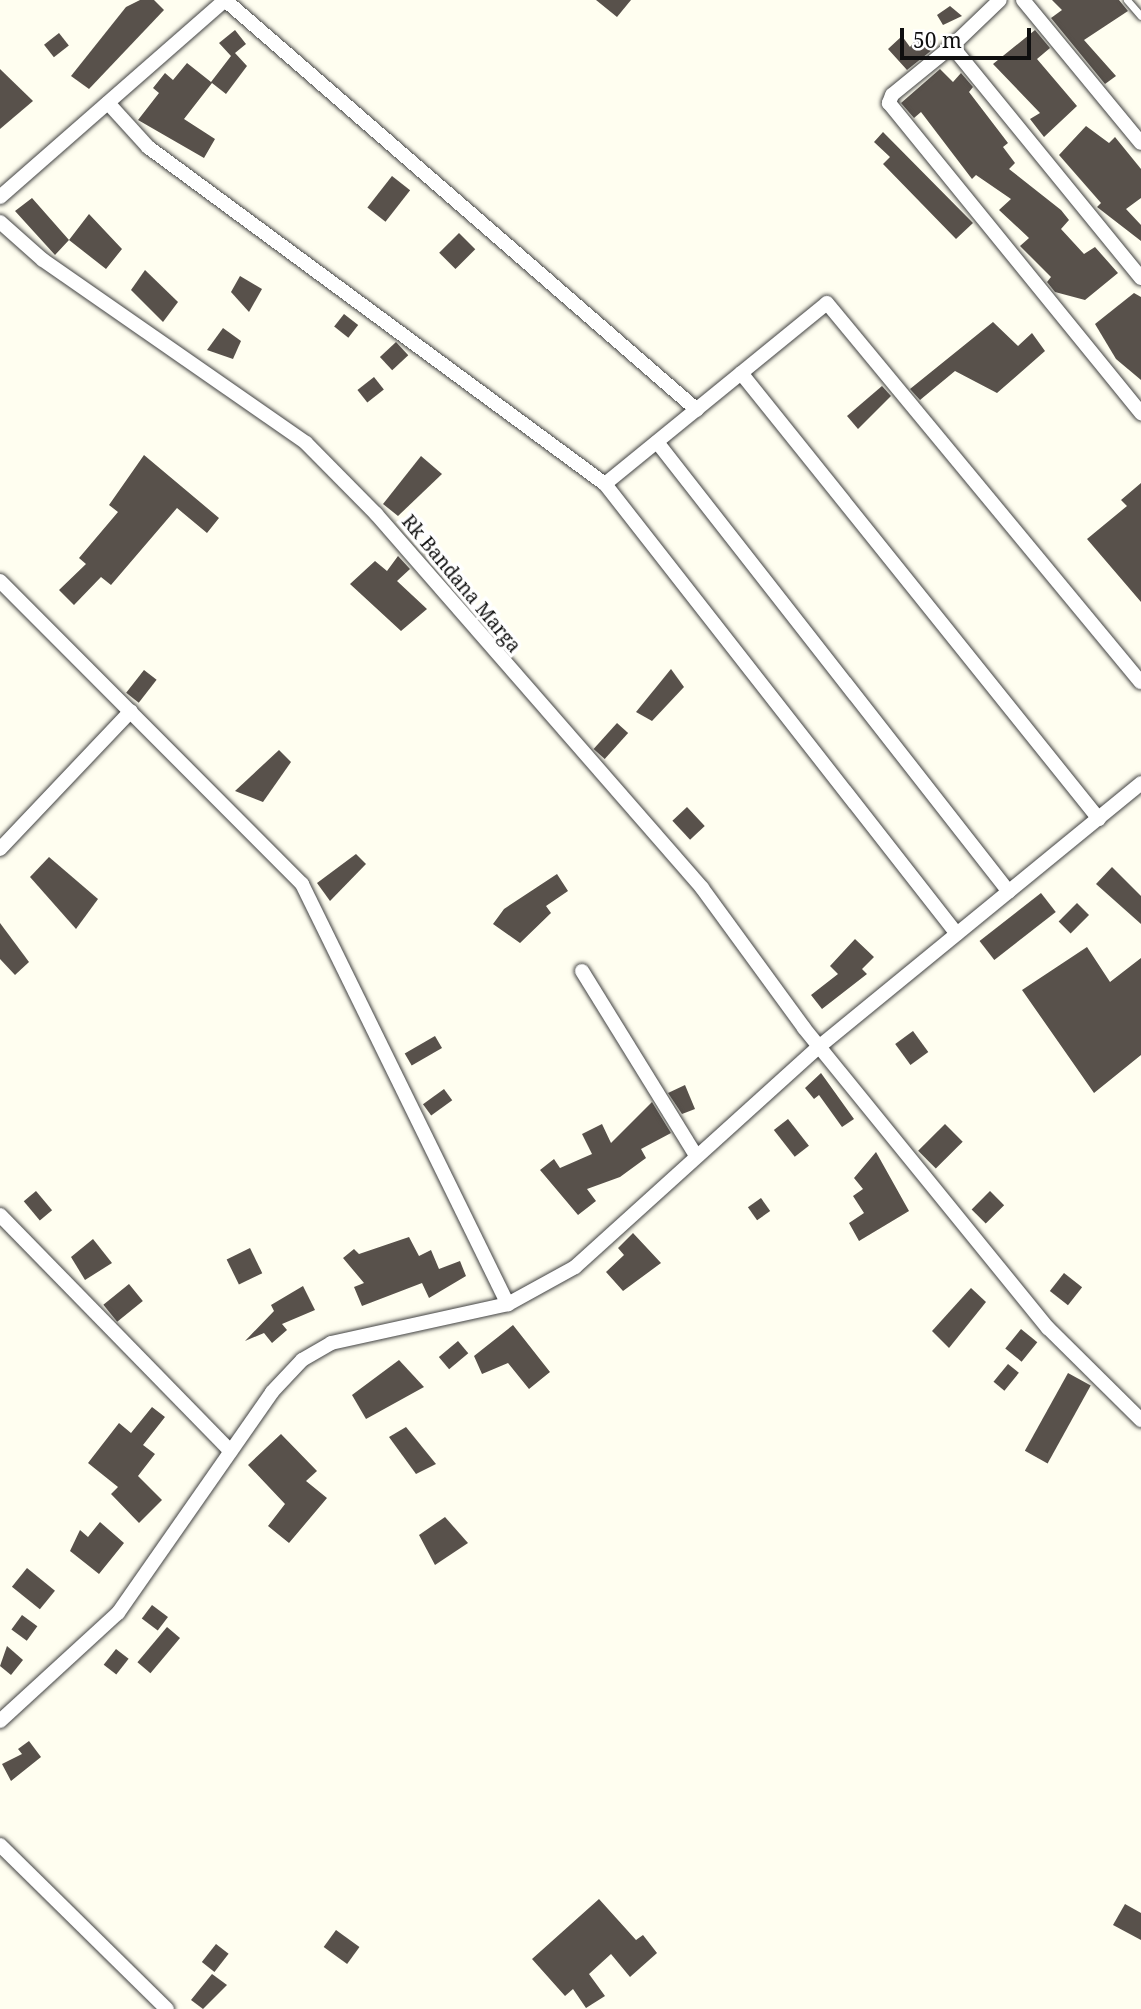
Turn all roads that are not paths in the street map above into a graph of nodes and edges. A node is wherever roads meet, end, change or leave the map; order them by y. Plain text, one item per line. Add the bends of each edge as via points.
1 (225, 0) edge
2 (1000, 0) edge
3 (1023, 0) edge
4 (1127, 0) edge
5 (1141, 16) edge
6 (952, 46) junction
7 (107, 103) junction
8 (1141, 143) edge
9 (0, 197) edge
10 (0, 222) edge
11 (1141, 278) edge
12 (741, 373) junction
13 (696, 410) junction
14 (1141, 413) edge
15 (657, 442) junction
16 (606, 484) junction
17 (0, 581) edge
18 (1141, 682) edge
19 (131, 711) junction
20 (1141, 783) edge
21 (1099, 819) junction
22 (0, 849) edge
23 (1009, 892) junction
24 (957, 934) junction
25 (582, 971) dead end
26 (820, 1046) junction
27 (695, 1154) junction
28 (0, 1215) edge
29 (508, 1304) junction
30 (1141, 1420) edge
31 (230, 1451) junction
32 (0, 1721) edge
33 (0, 1844) edge
34 (167, 2009) edge

1 - 7 street
1 - 13 street
2 - 6 street
3 - 8 street
4 - 5 lane
6 - 11 street
6 - 14 street via 889,103
7 - 9 street
7 - 16 street via 148,148
10 - 26 street, Rk Bandana Marga via 43,260 315,452 402,542 493,655 693,878
12 - 13 street
12 - 18 street via 827,303
12 - 21 street
13 - 15 street
15 - 16 street
15 - 23 street
16 - 24 street
17 - 19 street
19 - 22 street
19 - 29 street via 316,905
20 - 21 street
21 - 23 street
23 - 24 street
24 - 26 street
25 - 27 street
26 - 27 street
26 - 30 street, Rk Bandana Marga via 1048,1328
27 - 29 street via 575,1267
28 - 31 street
29 - 31 street via 331,1343 302,1360 272,1391
31 - 32 street via 118,1613
33 - 34 street

